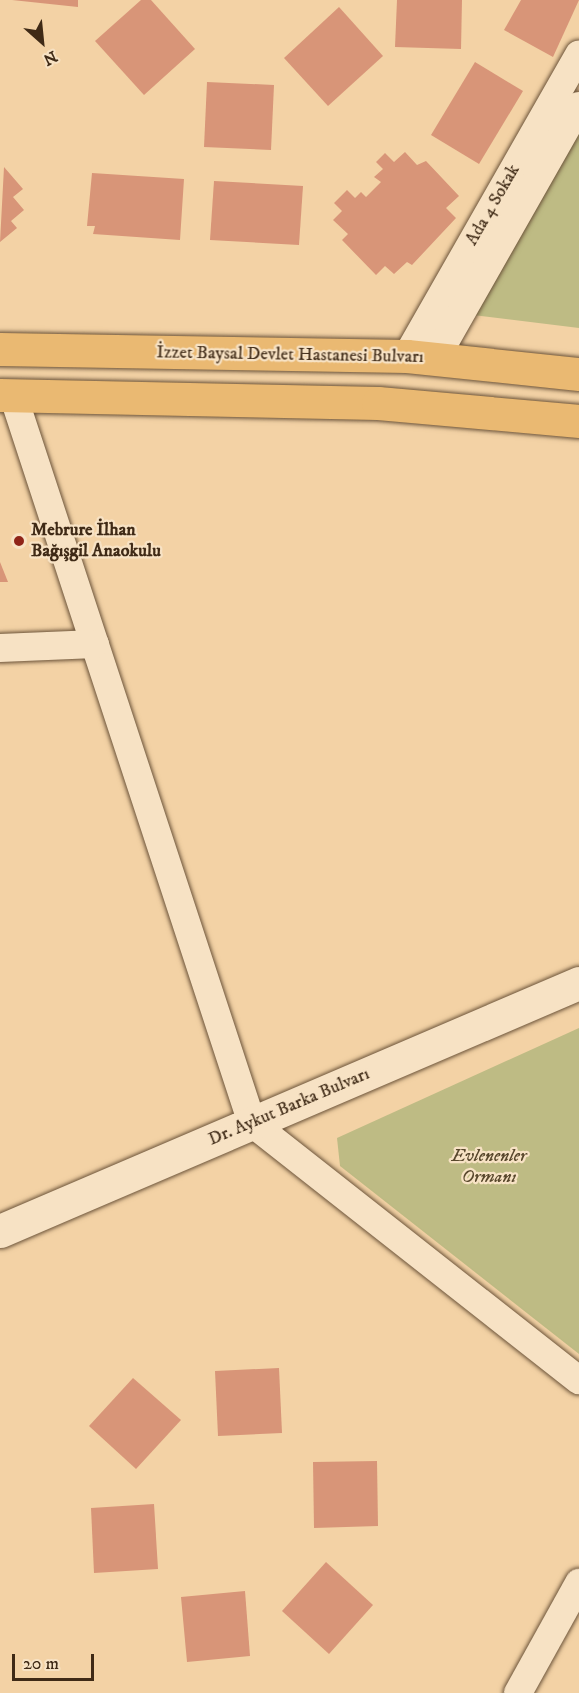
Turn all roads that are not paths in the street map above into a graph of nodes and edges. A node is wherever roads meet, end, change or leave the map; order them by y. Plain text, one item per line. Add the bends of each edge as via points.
1 (579, 54) edge
2 (579, 106) edge
3 (0, 349) edge
4 (421, 357) junction
5 (579, 374) edge
6 (6, 395) edge
7 (579, 421) edge
8 (95, 644) junction
9 (0, 648) edge
10 (579, 983) edge
11 (252, 1123) junction
12 (0, 1232) edge
13 (579, 1380) edge
14 (579, 1583) edge
15 (518, 1693) edge

1 - 4 street, Ada 4 Sokak
2 - 4 street, Ada 4 Sokak
3 - 4 main road, İzzet Baysal Devlet Hastanesi Bulvarı
4 - 5 main road, İzzet Baysal Devlet Hastanesi Bulvarı
6 - 7 main road via 378,403
6 - 8 street
8 - 9 street
8 - 11 street
10 - 11 main road, Dr. Aykut Barka Bulvarı
11 - 12 main road, Dr. Aykut Barka Bulvarı
11 - 13 street
14 - 15 street

